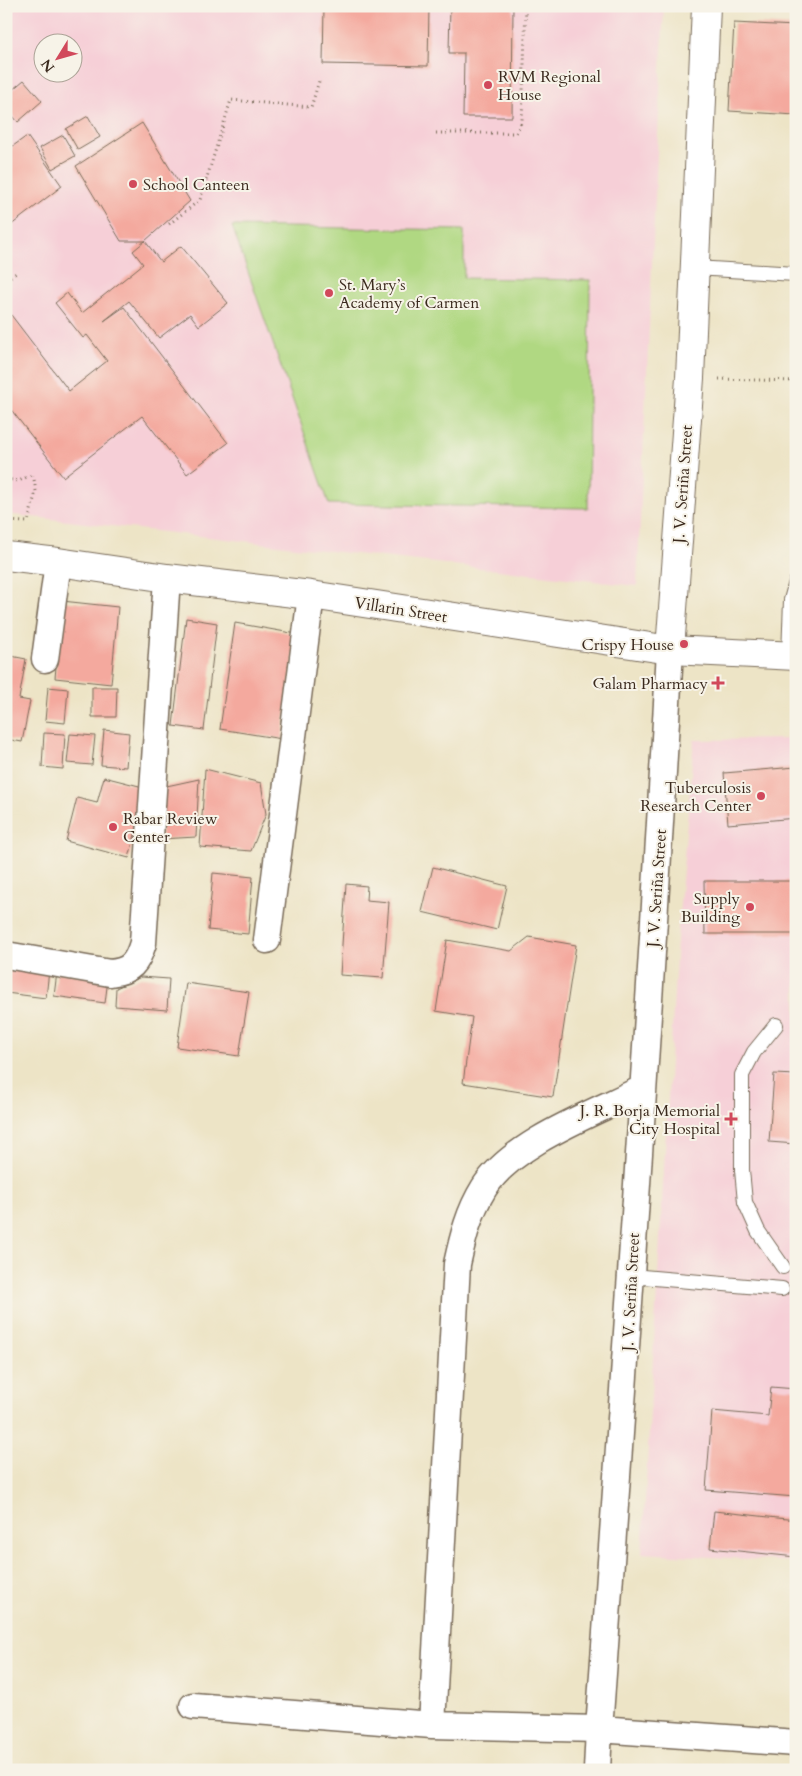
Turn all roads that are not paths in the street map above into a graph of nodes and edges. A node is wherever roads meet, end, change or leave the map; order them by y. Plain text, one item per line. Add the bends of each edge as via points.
1 (706, 6) edge
2 (695, 268) junction
3 (796, 274) edge
4 (6, 556) edge
5 (58, 562) junction
6 (167, 578) junction
7 (796, 582) edge
8 (311, 595) junction
9 (670, 650) junction
10 (793, 656) edge
11 (46, 659) dead end
12 (267, 940) dead end
13 (6, 955) edge
14 (776, 1025) dead end
15 (642, 1089) junction
16 (783, 1268) dead end
17 (631, 1276) junction
18 (782, 1289) dead end
19 (193, 1706) dead end
20 (432, 1725) junction
21 (598, 1729) junction
22 (796, 1743) edge
23 (597, 1770) edge

1 - 2 main road, J. V. Seriña Street
2 - 3 lane
2 - 9 main road, J. V. Seriña Street
4 - 5 main road, Villarin Street
5 - 6 main road, Villarin Street
5 - 11 street
6 - 8 main road, Villarin Street
6 - 13 street via 143,944 139,957 122,972 110,973
7 - 10 lane via 791,600
8 - 9 main road, Villarin Street
8 - 12 street
9 - 10 main road, Villarin Street
9 - 15 street, J. V. Seriña Street
14 - 16 lane via 754,1052 742,1075 742,1170 745,1202 758,1231
15 - 17 street, J. V. Seriña Street
15 - 20 street via 548,1135 505,1164 484,1187 466,1228 457,1264
17 - 18 lane
17 - 21 street, J. V. Seriña Street
19 - 20 street
20 - 21 street
21 - 22 street
21 - 23 street, J. V. Seriña Street

